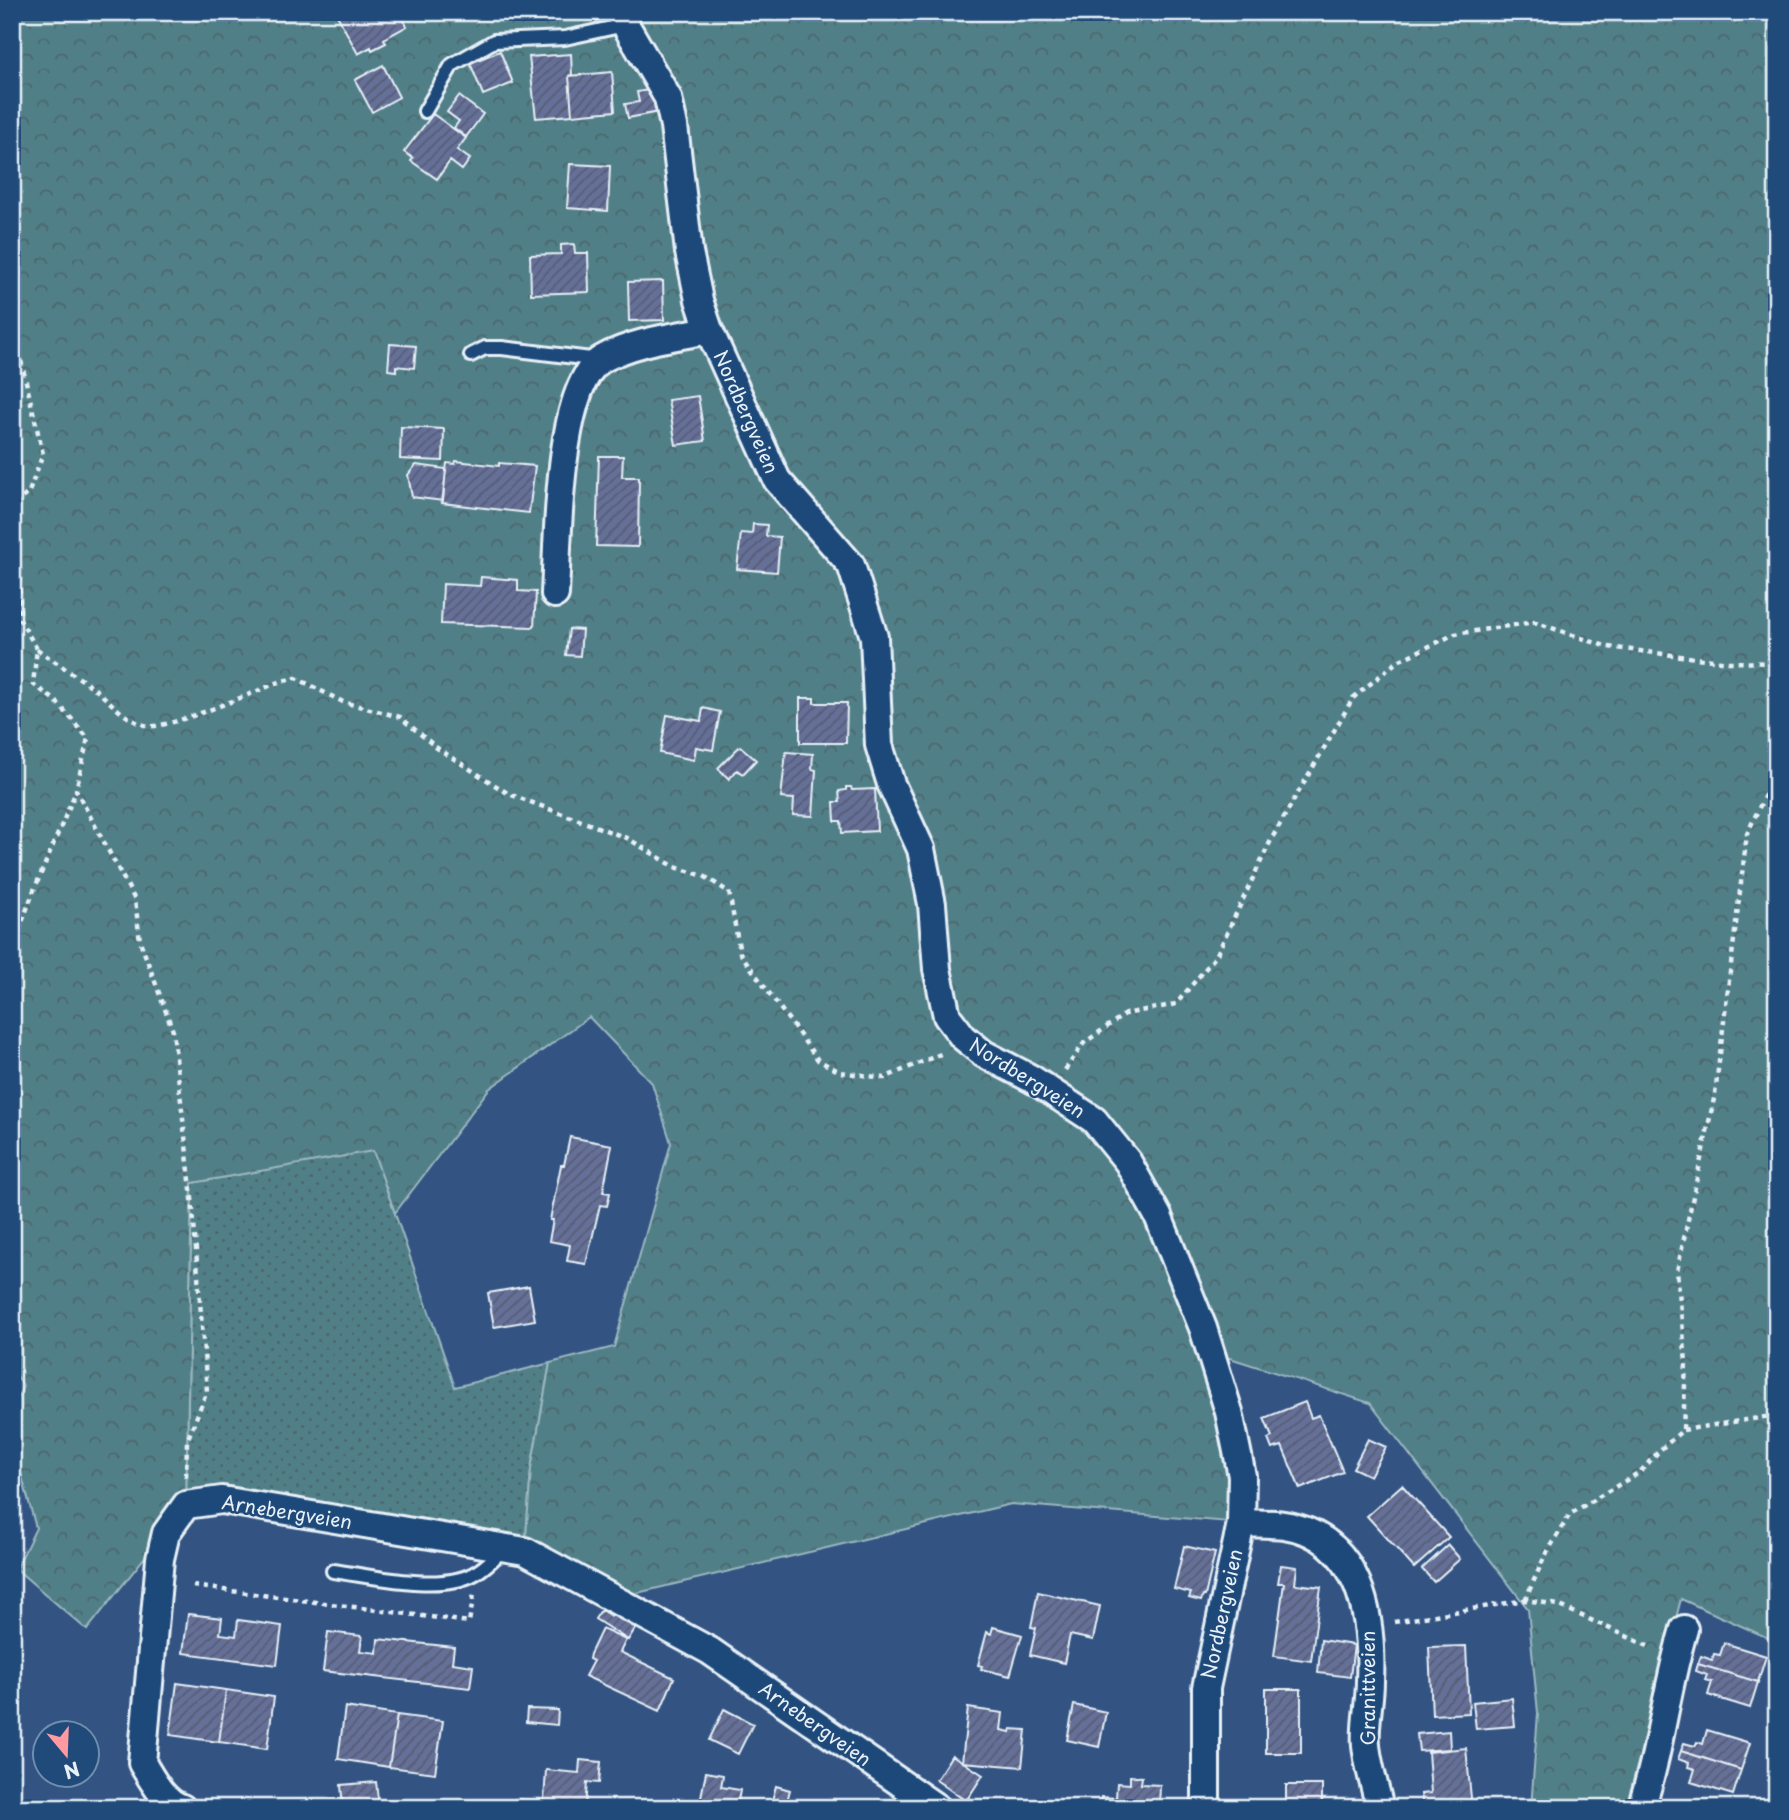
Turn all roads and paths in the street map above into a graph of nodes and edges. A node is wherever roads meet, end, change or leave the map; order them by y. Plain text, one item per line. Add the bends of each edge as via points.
1 (621, 19) edge
2 (425, 111) dead end
3 (12, 322) edge
4 (709, 330) junction
5 (471, 355) dead end
6 (599, 360) junction
7 (555, 594) dead end
8 (37, 649) junction
9 (1777, 663) edge
10 (1777, 776) edge
11 (76, 790) junction
12 (12, 949) edge
13 (963, 1037) junction
14 (1051, 1091) junction
15 (1777, 1415) edge
16 (1683, 1430) junction
17 (186, 1505) junction
18 (1241, 1524) junction
19 (505, 1548) junction
20 (334, 1571) dead end
21 (479, 1572) junction
22 (193, 1586) dead end
23 (1525, 1600) junction
24 (1369, 1626) junction
25 (1684, 1629) dead end
26 (1675, 1658) junction
27 (183, 1808) edge
28 (937, 1808) edge
29 (1206, 1808) edge
30 (1380, 1808) edge
31 (1641, 1808) edge

1 - 2 lane via 565,38 494,41 452,65
1 - 4 street, Nordbergveien via 668,98 689,252
3 - 8 path via 43,454 29,492 14,505 20,620
4 - 6 street, Nordbergveien via 628,348
4 - 13 street, Nordbergveien via 777,480 851,565 874,637 879,745 921,849 947,1016
5 - 6 lane via 485,348 502,348
6 - 7 street via 580,387 565,440
8 - 11 path via 33,684 56,701 88,738
8 - 13 path via 126,716 149,726 173,722 296,678 343,702 400,717 437,748 509,794 627,838 675,867 704,876 729,892 740,953 818,1060 839,1072 884,1078 940,1056
9 - 14 path via 1728,662 1608,647 1534,622 1455,634 1398,661 1353,698 1272,838 1216,956 1176,1004 1125,1014 1084,1043
10 - 16 path via 1746,834 1715,1094 1677,1271 1686,1362
11 - 12 path
11 - 17 path via 135,900 140,941 173,1031 207,1391 187,1441
13 - 14 street, Nordbergveien via 984,1054
14 - 18 street, Nordbergveien via 1094,1120 1128,1162 1158,1216 1203,1328 1228,1412 1242,1476
15 - 16 path
16 - 23 path via 1640,1472 1570,1514
17 - 19 street, Arnebergveien via 222,1500
17 - 27 street via 166,1532 160,1559 142,1763 157,1788
18 - 24 street, Granittveien via 1285,1525 1318,1537 1342,1557 1362,1591
18 - 29 street, Nordbergveien via 1206,1688
19 - 21 lane
19 - 28 street, Arnebergveien via 524,1551 710,1651
20 - 21 lane via 432,1583
21 - 22 path via 469,1622
23 - 24 path
23 - 26 path via 1558,1605
24 - 30 street, Granittveien via 1366,1744
25 - 26 street
26 - 31 street via 1653,1772

